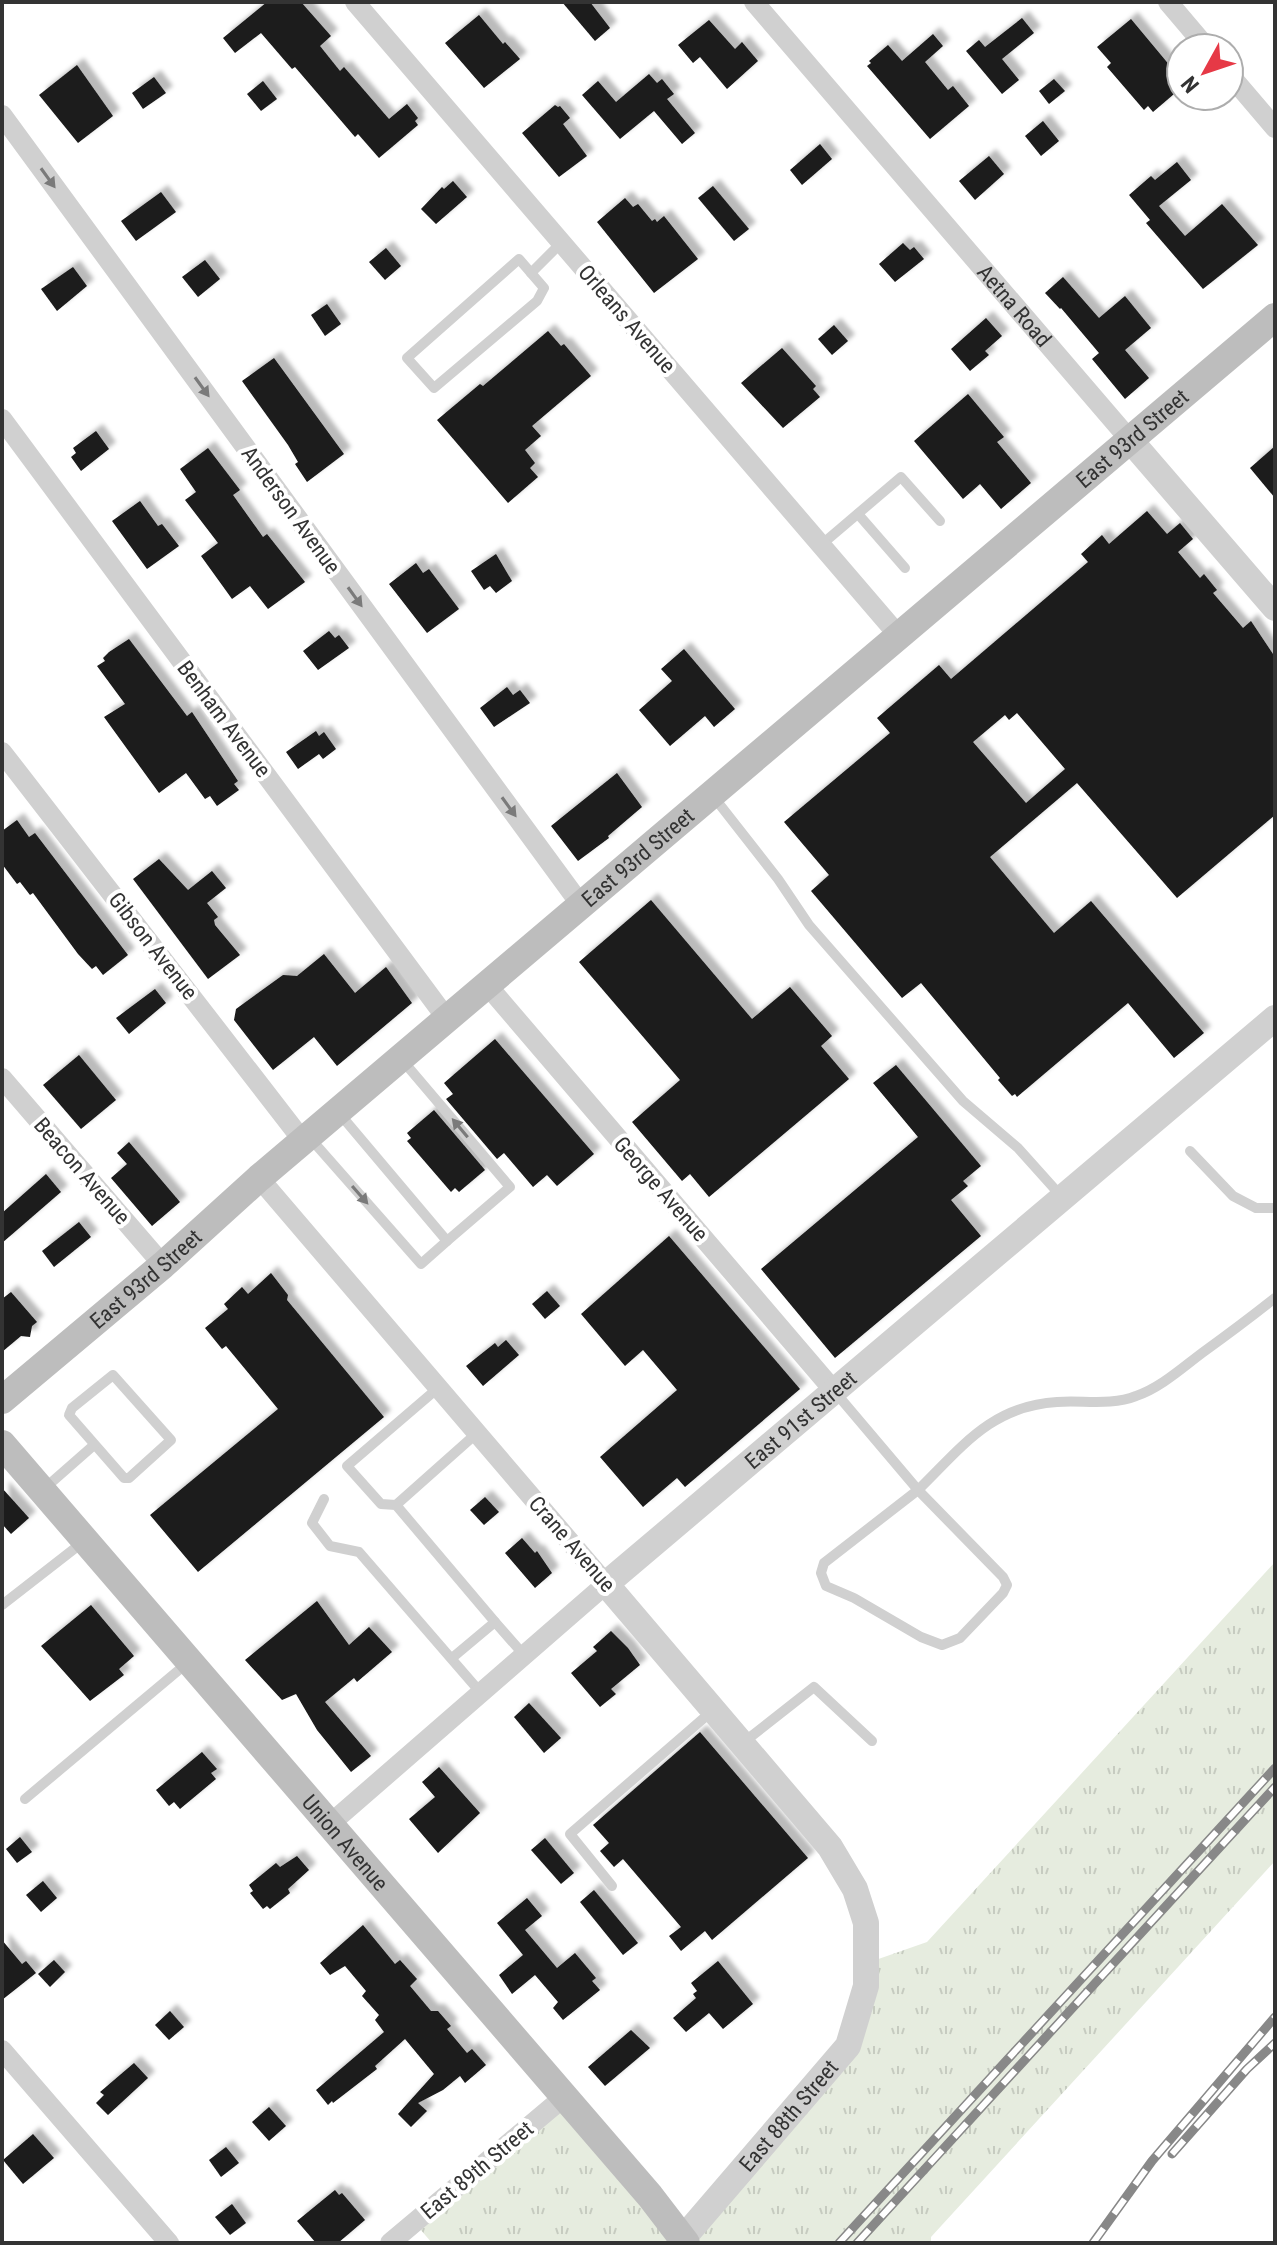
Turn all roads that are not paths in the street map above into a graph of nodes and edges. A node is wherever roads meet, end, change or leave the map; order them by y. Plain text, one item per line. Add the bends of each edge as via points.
1 (355, 2) edge
2 (754, 2) edge
3 (1168, 2) edge
4 (1193, 32) edge
5 (1245, 93) edge
6 (2, 115) edge
7 (1275, 128) edge
8 (561, 243) junction
9 (531, 273) junction
10 (1275, 317) edge
11 (2, 419) edge
12 (1130, 440) junction
13 (858, 514) junction
14 (940, 521) dead end
15 (821, 545) junction
16 (905, 568) dead end
17 (1275, 608) edge
18 (899, 636) junction
19 (2, 752) edge
20 (711, 795) junction
21 (581, 905) junction
22 (487, 985) junction
23 (1275, 1018) edge
24 (447, 1019) junction
25 (400, 1058) junction
26 (2, 1078) edge
27 (338, 1112) junction
28 (306, 1138) junction
29 (1190, 1151) dead end
30 (259, 1178) junction
31 (1063, 1199) junction
32 (1275, 1208) edge
33 (447, 1241) junction
34 (163, 1265) junction
35 (1275, 1298) edge
36 (438, 1388) junction
37 (835, 1392) junction
38 (2, 1400) edge
39 (477, 1433) junction
40 (2, 1444) edge
41 (94, 1445) junction
42 (42, 1490) junction
43 (918, 1490) junction
44 (324, 1499) dead end
45 (396, 1505) junction
46 (85, 1540) junction
47 (606, 1584) junction
48 (2, 1605) edge
49 (495, 1622) junction
50 (524, 1655) junction
51 (452, 1658) junction
52 (189, 1661) junction
53 (481, 1693) junction
54 (714, 1710) junction
55 (872, 1741) dead end
56 (742, 1744) junction
57 (25, 1799) dead end
58 (330, 1824) junction
59 (612, 1886) dead end
60 (866, 1923) joint
61 (2, 2050) edge
62 (564, 2097) junction
63 (683, 2242) edge
64 (169, 2243) edge
65 (390, 2243) edge

1 - 8 street, Orleans Avenue
2 - 12 street, Aetna Road
3 - 4 street
5 - 7 street
6 -> 21 street, Anderson Avenue
8 - 9 lane
8 - 15 street, Orleans Avenue
9 - 9 lane via 519,259 407,358 434,388 537,301 544,288
10 - 12 main road, East 93rd Street
11 - 24 street, Benham Avenue
12 - 17 street, Aetna Road
12 - 18 main road, East 93rd Street
13 - 14 lane via 901,477
13 - 15 lane
13 - 16 lane
15 - 18 street, Orleans Avenue
18 - 20 main road, East 93rd Street
19 - 28 street, Gibson Avenue
20 - 21 main road, East 93rd Street
20 - 31 lane via 809,925 963,1101 1018,1148
21 - 22 main road, East 93rd Street
22 - 24 main road, East 93rd Street
22 - 37 street, George Avenue
23 - 31 street, East 91st Street
24 - 25 main road, East 93rd Street
25 - 27 main road, East 93rd Street
33 -> 25 lane via 510,1187
26 - 34 street, Beacon Avenue
27 - 28 main road, East 93rd Street
27 - 33 lane
28 - 30 main road, East 93rd Street
28 -> 33 lane via 421,1264
29 - 32 lane via 1233,1196 1256,1208
30 - 34 main road, East 93rd Street
30 - 36 street, Crane Avenue
31 - 37 street, East 91st Street
34 - 38 main road, East 93rd Street
35 - 43 lane via 1173,1375 1136,1396 1026,1406 1002,1414
36 - 39 street, Crane Avenue
36 - 45 lane via 347,1466 381,1504
37 - 43 lane
37 - 47 street, East 91st Street
39 - 45 lane
39 - 47 street, Crane Avenue
40 - 42 main road, Union Avenue
41 - 41 lane via 129,1478 171,1440 113,1375 69,1415
41 - 42 lane
42 - 46 main road, Union Avenue
43 - 43 lane via 824,1563 821,1573 826,1586 932,1642 951,1643 1007,1585
44 - 51 lane via 312,1523 330,1546 359,1552
45 - 49 lane
46 - 48 lane
46 - 52 main road, Union Avenue
47 - 50 street, East 91st Street
47 - 54 street, Crane Avenue
49 - 50 lane
49 - 51 lane
50 - 53 street, East 91st Street
51 - 53 lane
52 - 57 lane
52 - 58 main road, Union Avenue
53 - 58 street, East 91st Street
54 - 56 street, Crane Avenue
54 - 59 lane via 570,1834
55 - 56 lane via 814,1687
56 - 60 street, Crane Avenue via 830,1847 855,1889
58 - 62 main road, Union Avenue
60 - 63 street, East 88th Street via 866,1986 848,2046
61 - 64 street
62 - 63 main road, Union Avenue
62 - 65 street, East 89th Street

